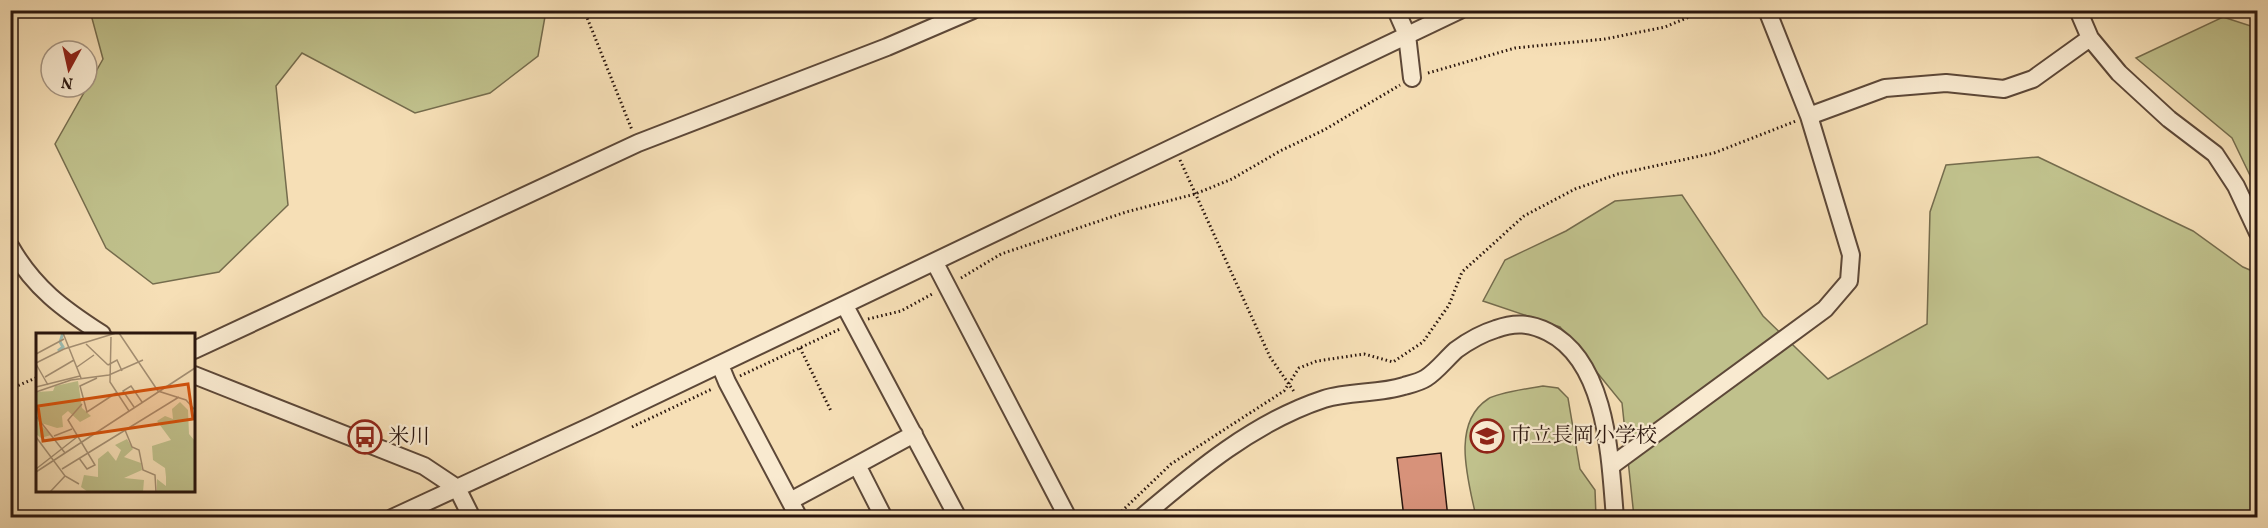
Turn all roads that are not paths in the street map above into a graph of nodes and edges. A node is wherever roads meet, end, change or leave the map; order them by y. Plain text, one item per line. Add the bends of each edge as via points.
1 (973, 10) edge
2 (1396, 10) edge
3 (1460, 10) edge
4 (1767, 10) edge
5 (2078, 10) edge
6 (1407, 35) junction
7 (2090, 38) junction
8 (1412, 78) road end
9 (1809, 116) junction
10 (2258, 233) edge
11 (10, 246) edge
12 (935, 263) junction
13 (845, 306) junction
14 (100, 333) edge
15 (195, 350) edge
16 (720, 365) junction
17 (195, 375) edge
18 (914, 434) junction
19 (857, 465) junction
20 (1611, 466) junction
21 (457, 488) junction
22 (790, 501) junction
23 (392, 518) edge
24 (472, 518) edge
25 (799, 518) edge
26 (884, 518) edge
27 (958, 518) edge
28 (1068, 518) edge
29 (1141, 518) edge
30 (1615, 518) edge

1 - 15 street via 638,143
2 - 6 street
3 - 6 street
4 - 9 street
5 - 7 street
6 - 8 street
6 - 12 street
7 - 9 street via 2033,79 2004,88 1946,83 1885,88
7 - 10 street via 2119,73 2215,154 2236,186
9 - 20 street via 1851,255 1849,281 1825,309
11 - 14 street via 24,269 62,308
12 - 13 street
12 - 28 street
13 - 16 street
13 - 18 street
16 - 21 street
16 - 22 street
17 - 21 street via 424,466
18 - 19 street
18 - 27 street
19 - 22 street
19 - 26 street
20 - 29 street via 1596,392 1580,363 1560,338 1536,326 1514,323 1459,348 1425,378 1401,387 1325,399 1264,425
20 - 30 street
21 - 23 street
21 - 24 street
22 - 25 street

